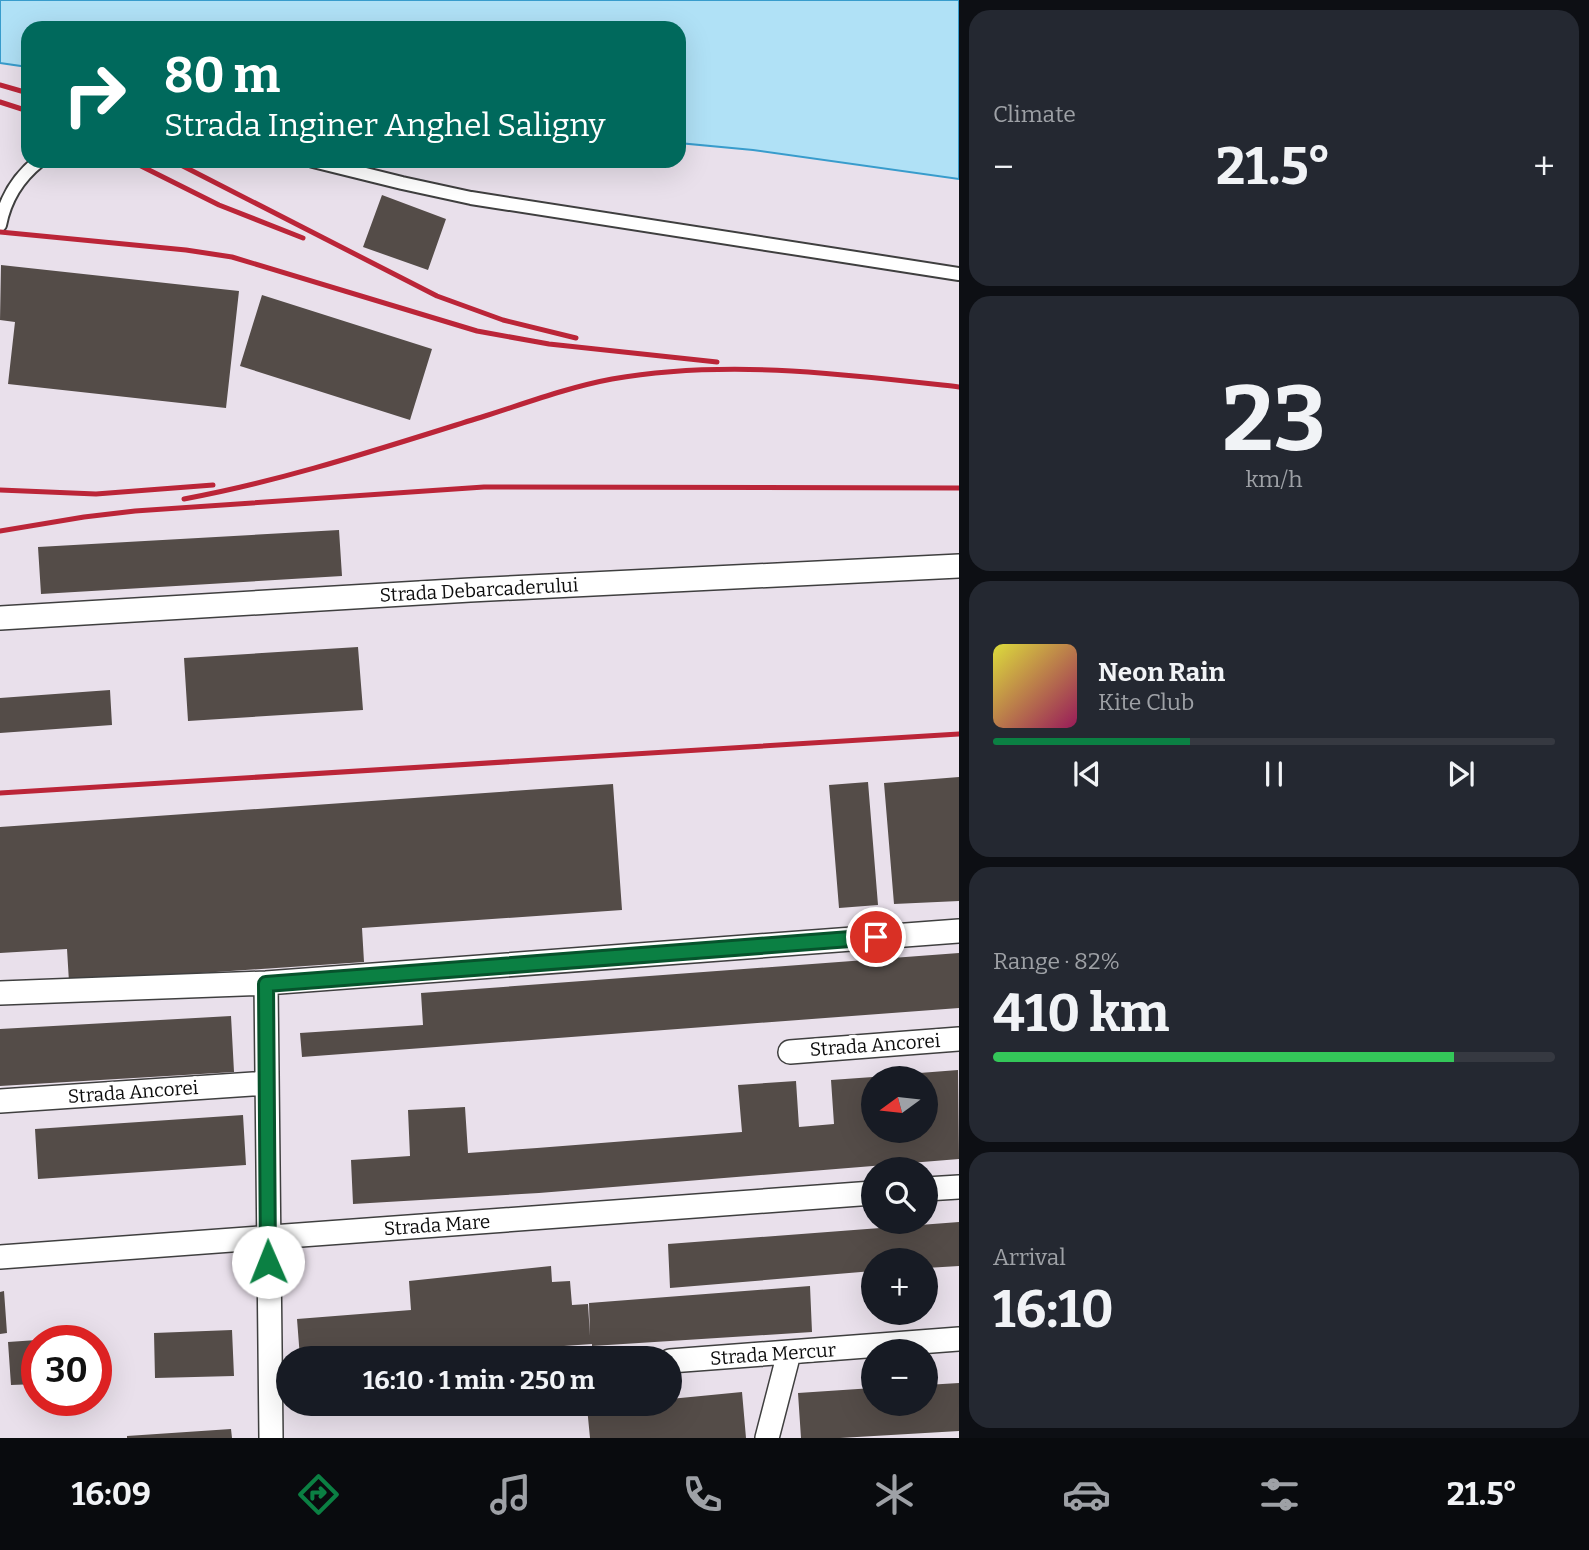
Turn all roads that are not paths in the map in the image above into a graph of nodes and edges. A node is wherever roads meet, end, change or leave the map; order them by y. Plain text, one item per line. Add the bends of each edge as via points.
1 (31, 168) edge
2 (341, 168) edge
3 (0, 225) edge
4 (959, 274) edge
5 (959, 566) edge
6 (0, 618) edge
7 (959, 931) edge
8 (266, 984) junction
9 (0, 993) edge
10 (959, 1039) edge
11 (790, 1052) dead end
12 (267, 1083) junction
13 (0, 1101) edge
14 (959, 1187) edge
15 (938, 1188) edge
16 (861, 1194) edge
17 (268, 1237) junction
18 (0, 1257) edge
19 (959, 1339) edge
20 (277, 1346) edge
21 (789, 1353) junction
22 (682, 1360) edge
23 (276, 1410) edge
24 (271, 1438) edge
25 (767, 1438) edge

1 - 3 lane via 11,194
2 - 4 lane via 471,198
5 - 6 street, Strada Debarcaderului
7 - 8 street
8 - 9 street
8 - 12 street
10 - 11 street, Strada Ancorei
12 - 13 street, Strada Ancorei
12 - 17 street
14 - 15 street
16 - 17 street, Strada Mare
17 - 18 street, Strada Mare
17 - 20 street
19 - 21 street, Strada Mercur
21 - 22 street, Strada Mercur
21 - 25 street
23 - 24 street

